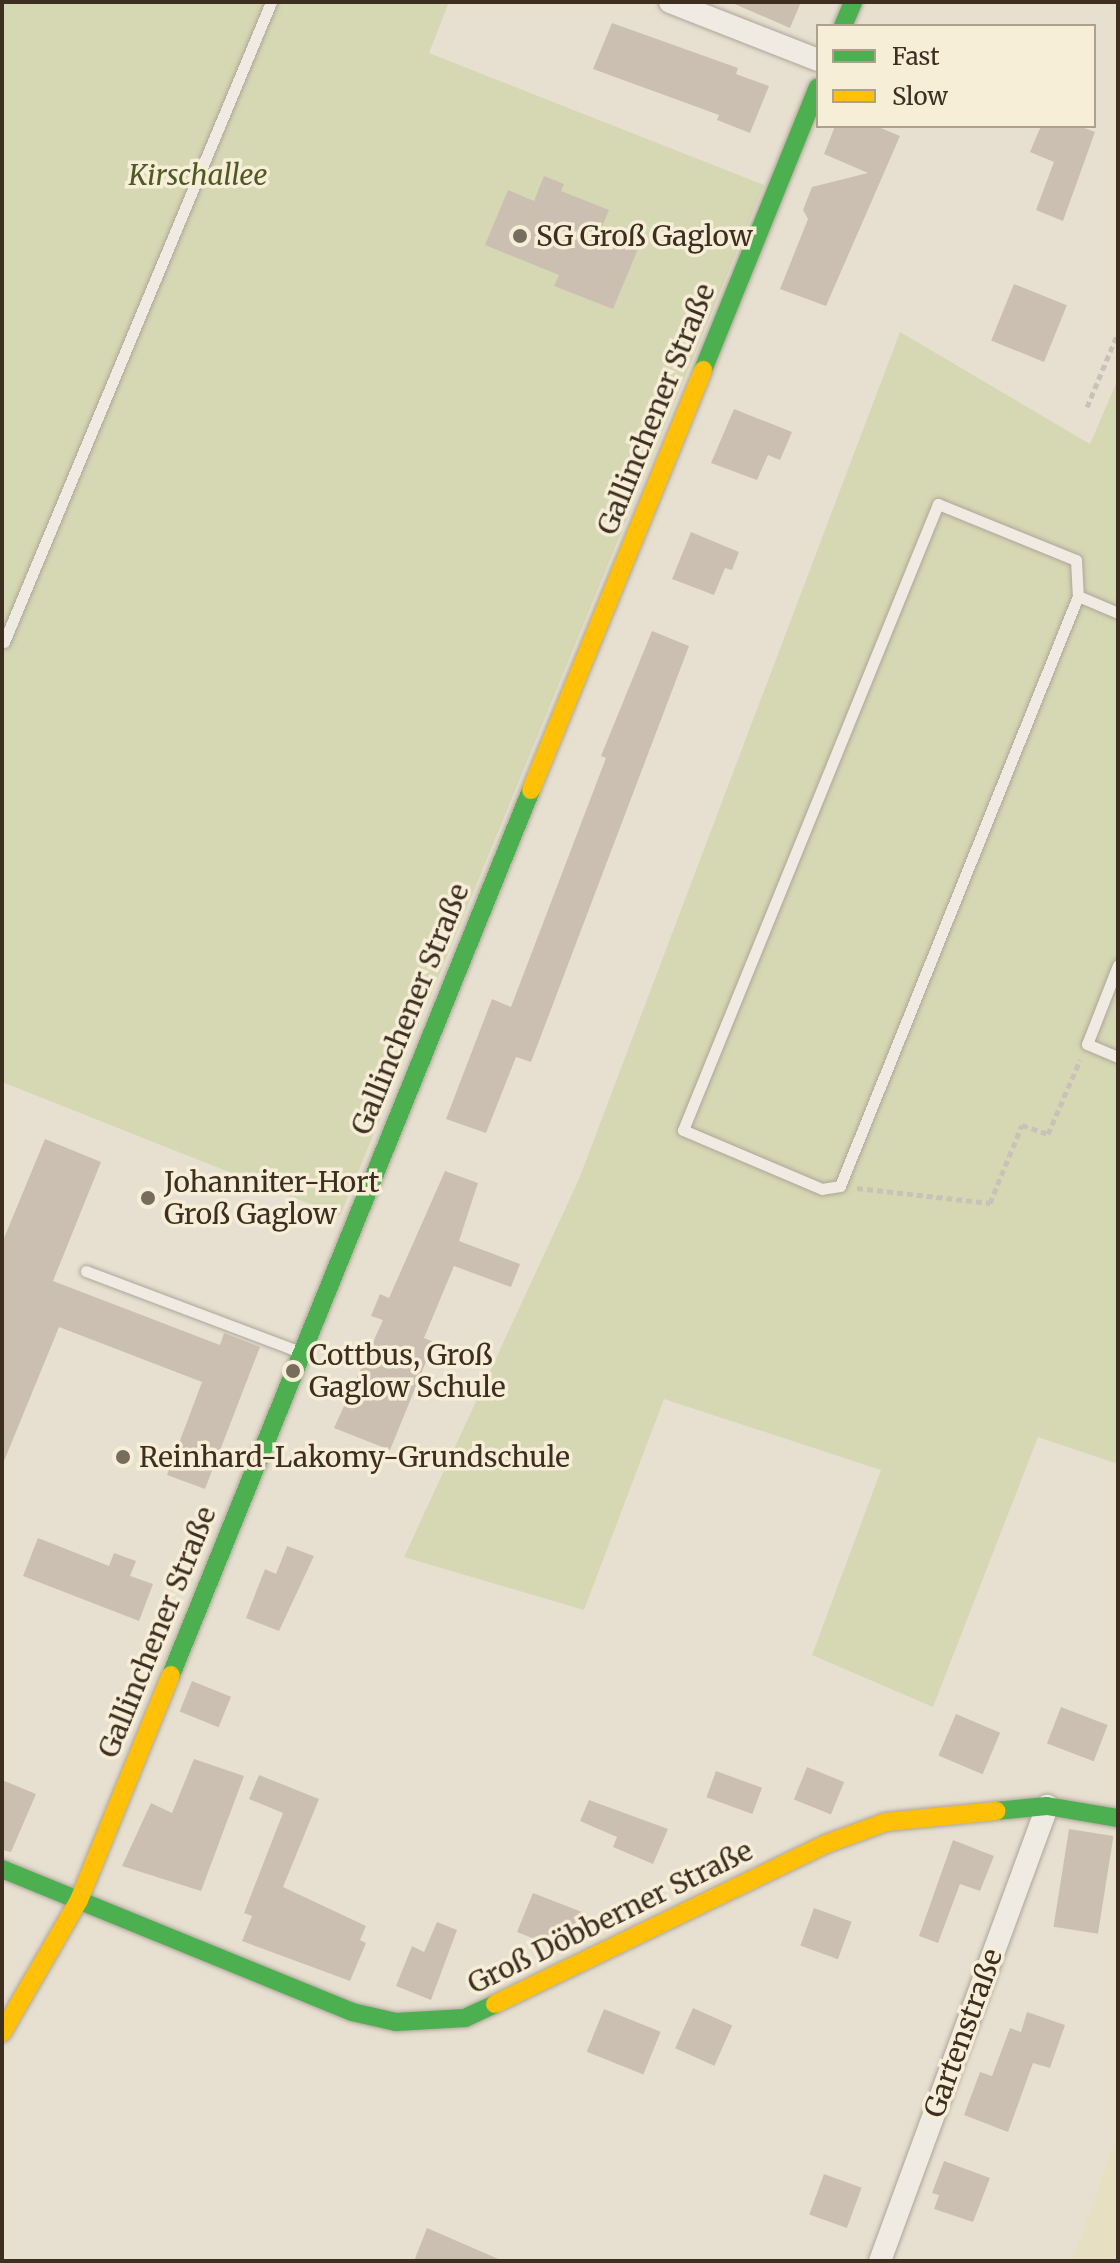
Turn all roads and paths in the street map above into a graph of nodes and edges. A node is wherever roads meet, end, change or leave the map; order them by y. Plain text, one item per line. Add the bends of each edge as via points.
1 (271, 2) edge
2 (670, 2) edge
3 (853, 2) edge
4 (844, 24) edge
5 (816, 59) edge
6 (816, 92) edge
7 (1118, 333) edge
8 (1087, 407) dead end
9 (1078, 596) junction
10 (1118, 613) edge
11 (4, 642) dead end
12 (1118, 965) edge
13 (1087, 1044) junction
14 (1118, 1057) edge
15 (840, 1186) junction
16 (86, 1271) dead end
17 (300, 1352) junction
18 (1047, 1806) junction
19 (1118, 1818) edge
20 (2, 1869) edge
21 (79, 1900) junction
22 (2, 2033) edge
23 (880, 2261) edge

1 - 11 lane
2 - 5 street
3 - 4 street
6 - 17 street, Gallinchener Straße
7 - 8 path
9 - 10 lane
9 - 15 lane
9 - 15 lane via 1076,560 938,504 683,1130 822,1189
12 - 13 lane
13 - 14 lane
13 - 15 path via 1048,1134 1022,1125 990,1203
16 - 17 lane
17 - 21 street, Gallinchener Straße
18 - 19 street, Groß Döbberner Straße
18 - 21 street, Groß Döbberner Straße via 886,1822 826,1844 465,2018 396,2022 352,2012
18 - 23 street, Gartenstraße
20 - 21 street, Groß Döbberner Straße
21 - 22 street, Gallinchener Straße

